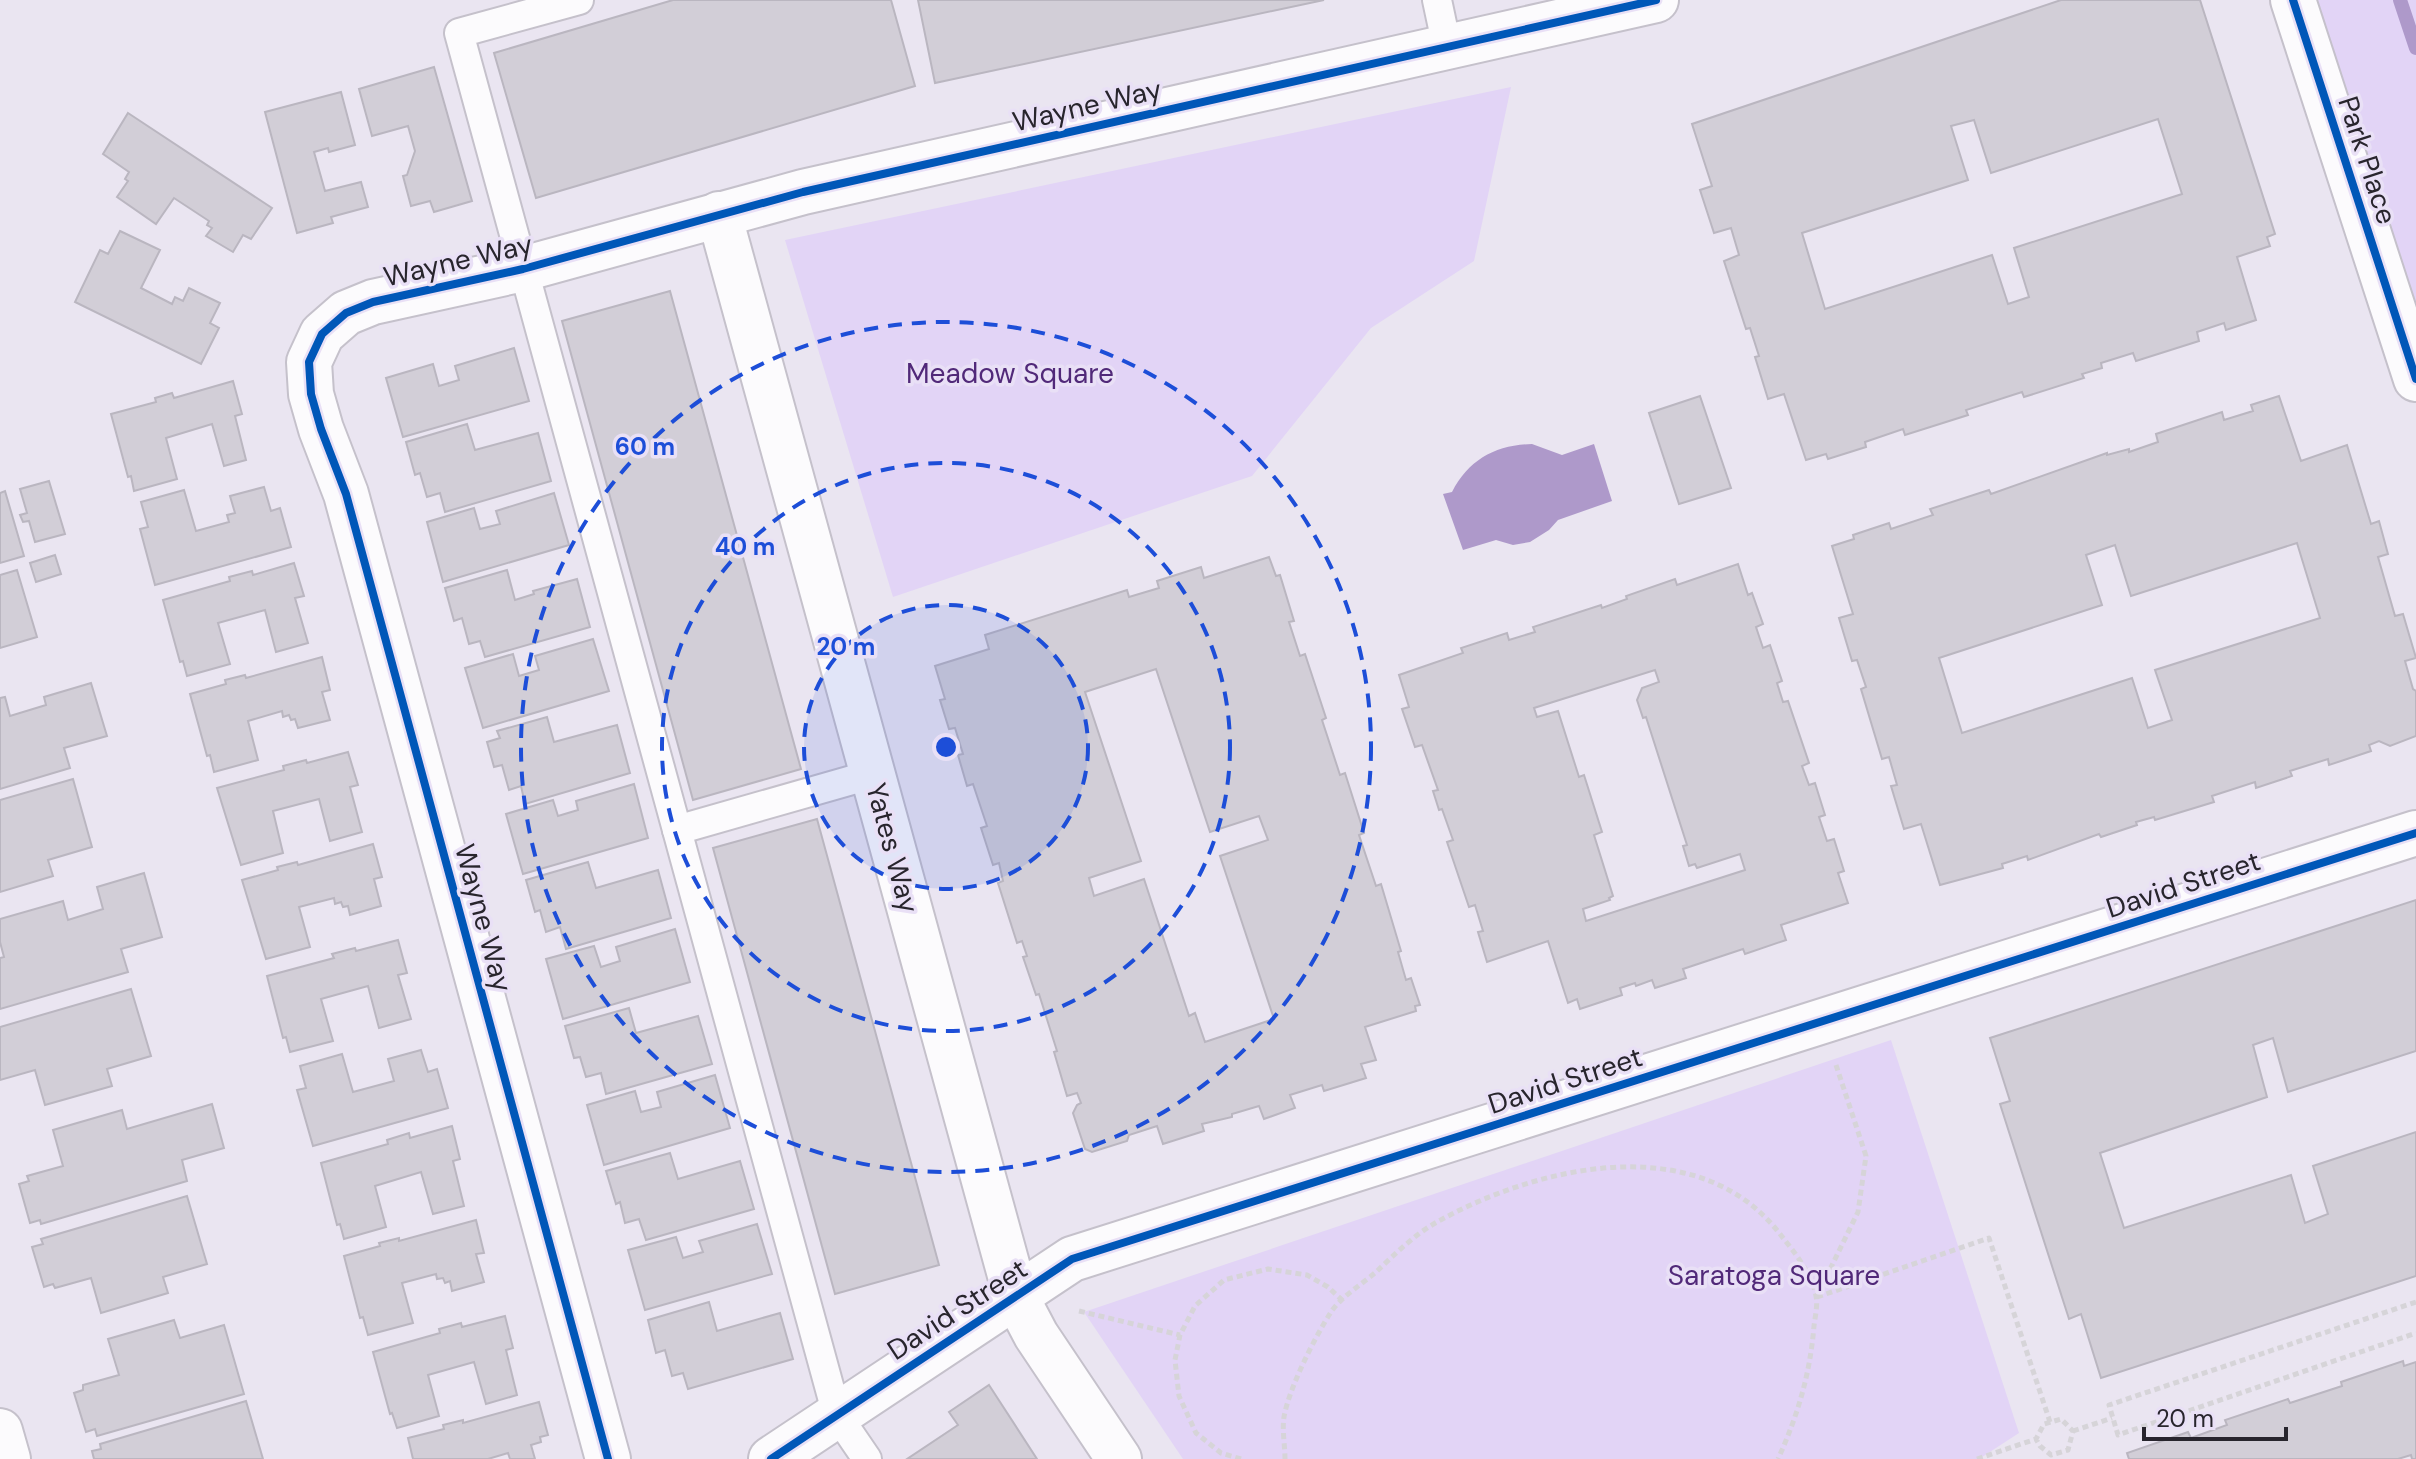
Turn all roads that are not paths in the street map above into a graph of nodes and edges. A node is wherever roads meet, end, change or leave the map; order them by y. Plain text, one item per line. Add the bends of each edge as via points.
1 (579, 0) edge
2 (1437, 0) edge
3 (1656, 0) edge
4 (2293, 0) edge
5 (1447, 47) junction
6 (719, 214) junction
7 (523, 269) junction
8 (2416, 379) edge
9 (873, 774) junction
10 (677, 830) junction
11 (2416, 833) edge
12 (1016, 1297) junction
13 (837, 1415) junction
14 (0, 1431) edge
15 (8, 1459) edge
16 (608, 1459) edge
17 (771, 1459) edge
18 (867, 1459) edge
19 (1119, 1459) edge

1 - 7 lane via 459,33
2 - 5 lane
3 - 5 street, Wayne Way
4 - 8 street, Park Place
5 - 6 street, Wayne Way
6 - 7 street, Wayne Way
6 - 9 street, Yates Way
7 - 10 lane
7 - 16 street, Wayne Way via 373,302 346,313 322,334 309,362 311,394 346,494
9 - 10 lane
9 - 12 street, Yates Way
10 - 13 lane
11 - 12 street, David Street via 1072,1259
12 - 13 street, David Street
12 - 19 street, Yates Way
13 - 17 street, David Street
13 - 18 lane
14 - 15 street

